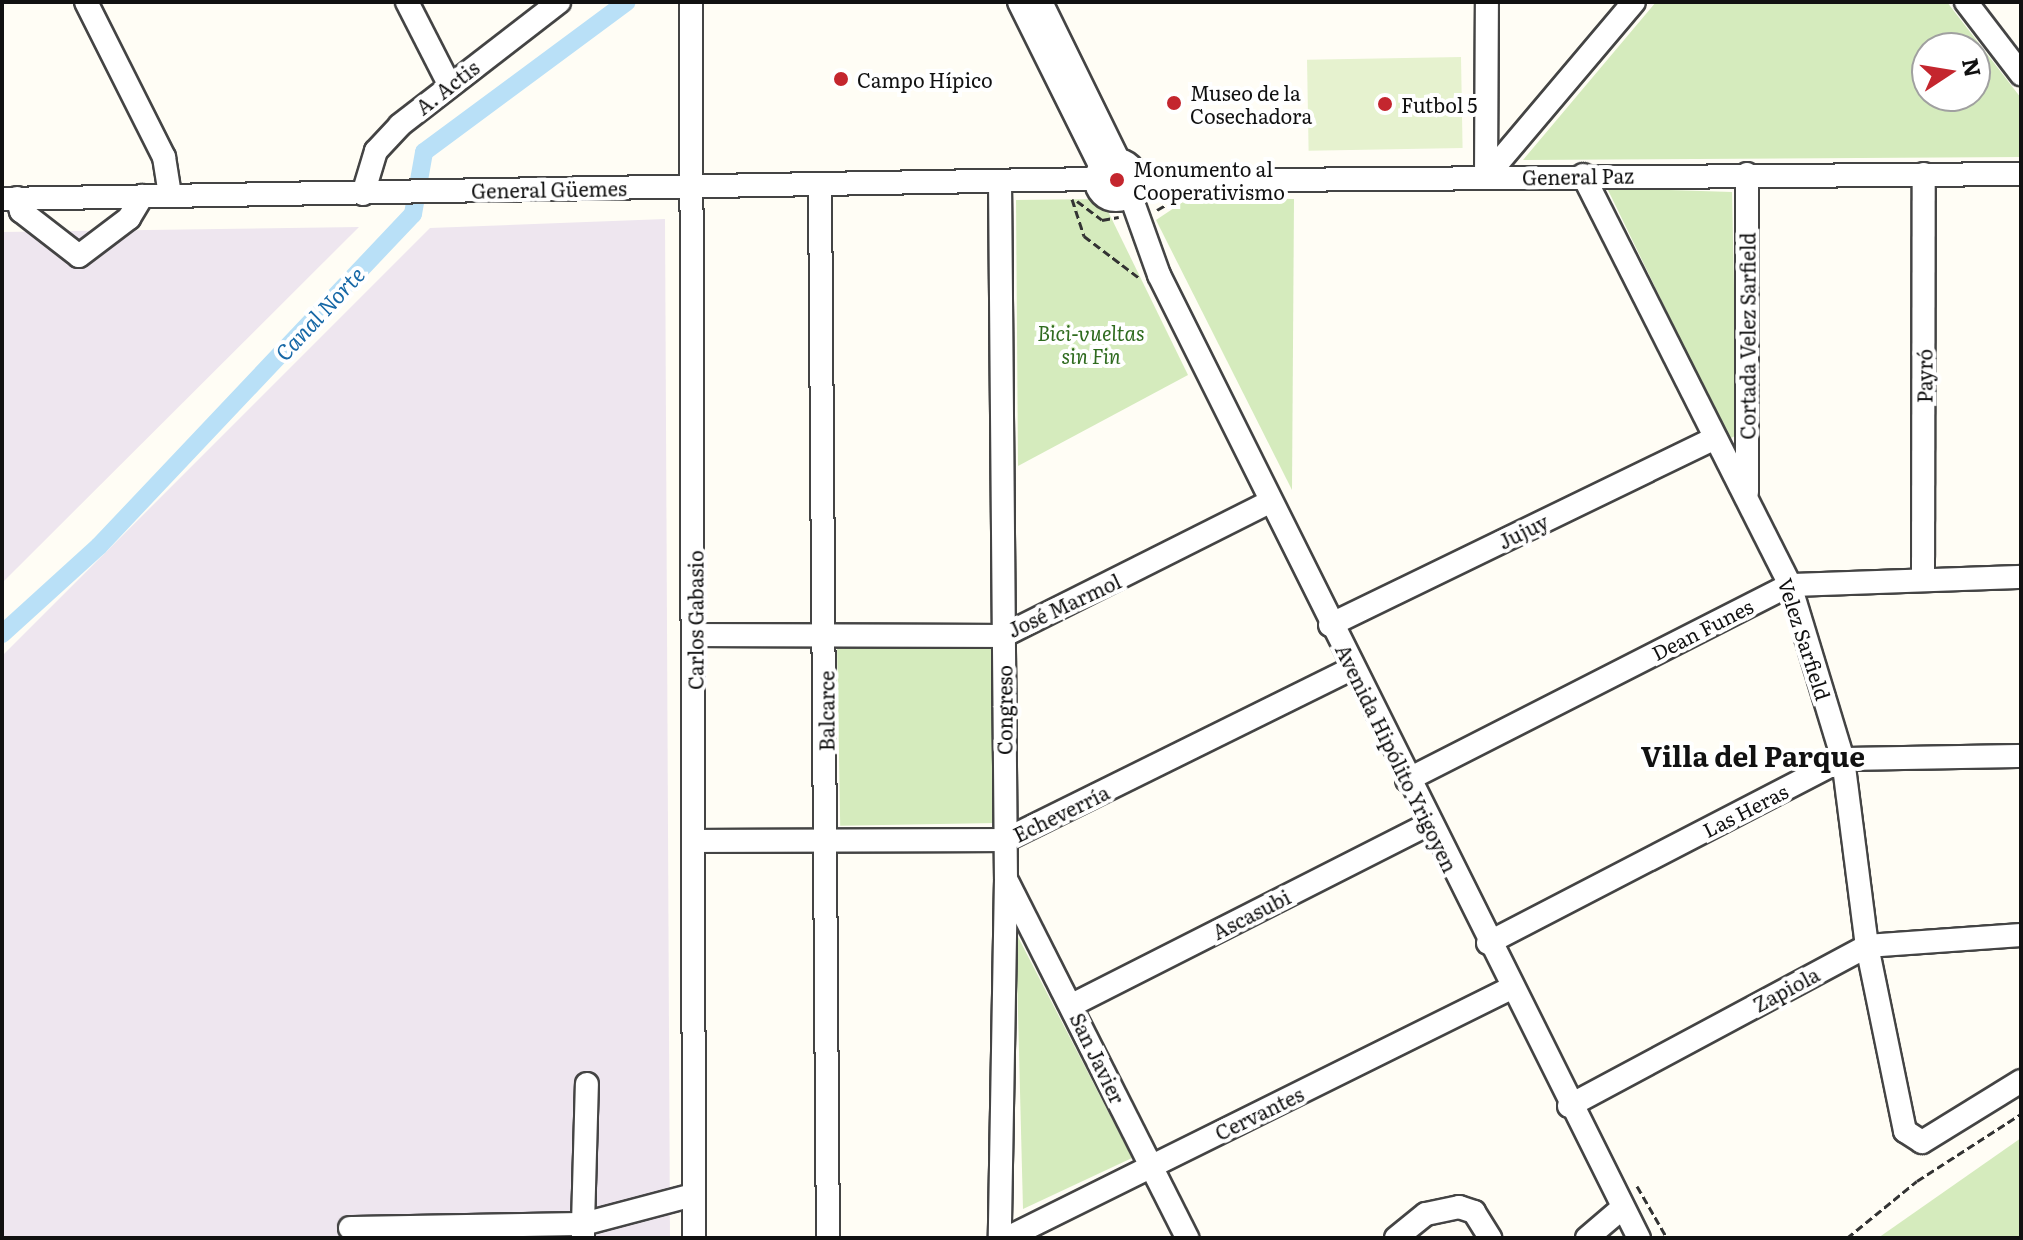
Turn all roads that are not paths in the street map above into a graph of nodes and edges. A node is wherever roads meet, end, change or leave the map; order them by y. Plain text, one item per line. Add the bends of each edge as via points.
1 (407, 2) edge
2 (559, 2) edge
3 (691, 2) edge
4 (1019, 2) edge
5 (1041, 2) edge
6 (1487, 2) edge
7 (1634, 2) edge
8 (1966, 2) edge
9 (88, 3) edge
10 (2021, 74) edge
11 (449, 84) junction
12 (1106, 169) junction
13 (1747, 174) junction
14 (1924, 174) junction
15 (2021, 174) edge
16 (1583, 175) junction
17 (1486, 177) junction
18 (1000, 181) junction
19 (820, 184) junction
20 (692, 187) junction
21 (1125, 191) junction
22 (363, 194) junction
23 (170, 195) junction
24 (142, 196) junction
25 (9, 199) edge
26 (1715, 438) junction
27 (1747, 497) junction
28 (1270, 502) junction
29 (2021, 577) edge
30 (1923, 578) junction
31 (1790, 585) junction
32 (1330, 625) junction
33 (695, 635) junction
34 (826, 636) junction
35 (1003, 636) junction
36 (1353, 668) junction
37 (2021, 756) edge
38 (1843, 759) junction
39 (1407, 780) junction
40 (1429, 824) junction
41 (1005, 840) junction
42 (695, 841) junction
43 (827, 842) junction
44 (1006, 879) junction
45 (2021, 935) edge
46 (1488, 943) junction
47 (1867, 946) junction
48 (1511, 988) junction
49 (1072, 1005) junction
50 (2021, 1081) edge
51 (587, 1084) dead end
52 (1569, 1106) junction
53 (1152, 1166) junction
54 (693, 1195) junction
55 (1621, 1209) junction
56 (350, 1228) dead end
57 (583, 1231) edge
58 (694, 1238) edge
59 (828, 1238) edge
60 (1000, 1238) edge
61 (1007, 1238) edge
62 (1187, 1238) edge
63 (1396, 1238) edge
64 (1490, 1238) edge
65 (1587, 1238) edge
66 (1639, 1238) edge

1 - 11 street
2 - 11 street, A. Actis
3 - 20 street, Carlos Gabasio
4 - 12 street, Avenida Hipólito Yrigoyen
5 - 12 street, Avenida Hipólito Yrigoyen
6 - 17 street
7 - 17 street
8 - 10 street
9 - 23 street via 164,157
11 - 22 street, A. Actis via 376,151
12 - 18 street, General Güemes
12 - 21 street, Avenida Hipólito Yrigoyen
12 - 21 street, Avenida Hipólito Yrigoyen
13 - 14 street, General Paz
13 - 16 street, General Paz
13 - 27 street, Cortada Velez Sarfield
14 - 15 street, General Paz
14 - 30 street, Payró
16 - 17 street, General Paz
16 - 26 street, Velez Sarfield
17 - 21 street, General Paz
18 - 19 street, General Güemes
18 - 35 street, Congreso
19 - 20 street, General Güemes
19 - 34 street, Balcarce
20 - 22 street, General Güemes
20 - 33 street, Carlos Gabasio
21 - 28 street, Avenida Hipólito Yrigoyen via 1140,258 1159,275
22 - 23 street, General Güemes
23 - 24 street, General Güemes
24 - 25 street, General Güemes
24 - 25 street via 129,218 79,256
26 - 27 street, Velez Sarfield
26 - 32 street, Jujuy
27 - 31 street, Velez Sarfield
28 - 32 street, Avenida Hipólito Yrigoyen
28 - 35 street, José Marmol
29 - 30 street, Dean Funes
30 - 31 street, Dean Funes
31 - 38 street, Velez Sarfield
31 - 39 street, Dean Funes
32 - 36 street, Avenida Hipólito Yrigoyen
33 - 34 street, José Marmol
33 - 42 street, Carlos Gabasio
34 - 35 street, José Marmol
34 - 43 street, Balcarce
35 - 41 street, Congreso
36 - 39 street, Avenida Hipólito Yrigoyen
36 - 41 street, Echeverría
37 - 38 street, Las Heras
38 - 46 street, Las Heras
38 - 47 street, Velez Sarfield
39 - 40 street, Avenida Hipólito Yrigoyen
40 - 46 street, Avenida Hipólito Yrigoyen
40 - 49 street, Ascasubi
41 - 43 street, Echeverría
41 - 44 street, Congreso
42 - 43 street, Echeverría
42 - 54 street, Carlos Gabasio
43 - 59 street, Balcarce
44 - 49 street, San Javier
44 - 60 street, Congreso
45 - 47 street, Zapiola
46 - 48 street, Avenida Hipólito Yrigoyen
47 - 50 street, Velez Sarfield via 1910,1140 1933,1136
47 - 52 street, Zapiola
48 - 52 street, Avenida Hipólito Yrigoyen
48 - 53 street, Cervantes
49 - 53 street, San Javier
51 - 57 street
52 - 55 street, Avenida Hipólito Yrigoyen
53 - 61 street, Cervantes
53 - 62 street, San Javier
54 - 57 street
54 - 58 street, Carlos Gabasio
55 - 65 street
55 - 66 street, Avenida Hipólito Yrigoyen
56 - 57 street
63 - 64 street via 1426,1214 1459,1207 1474,1212

